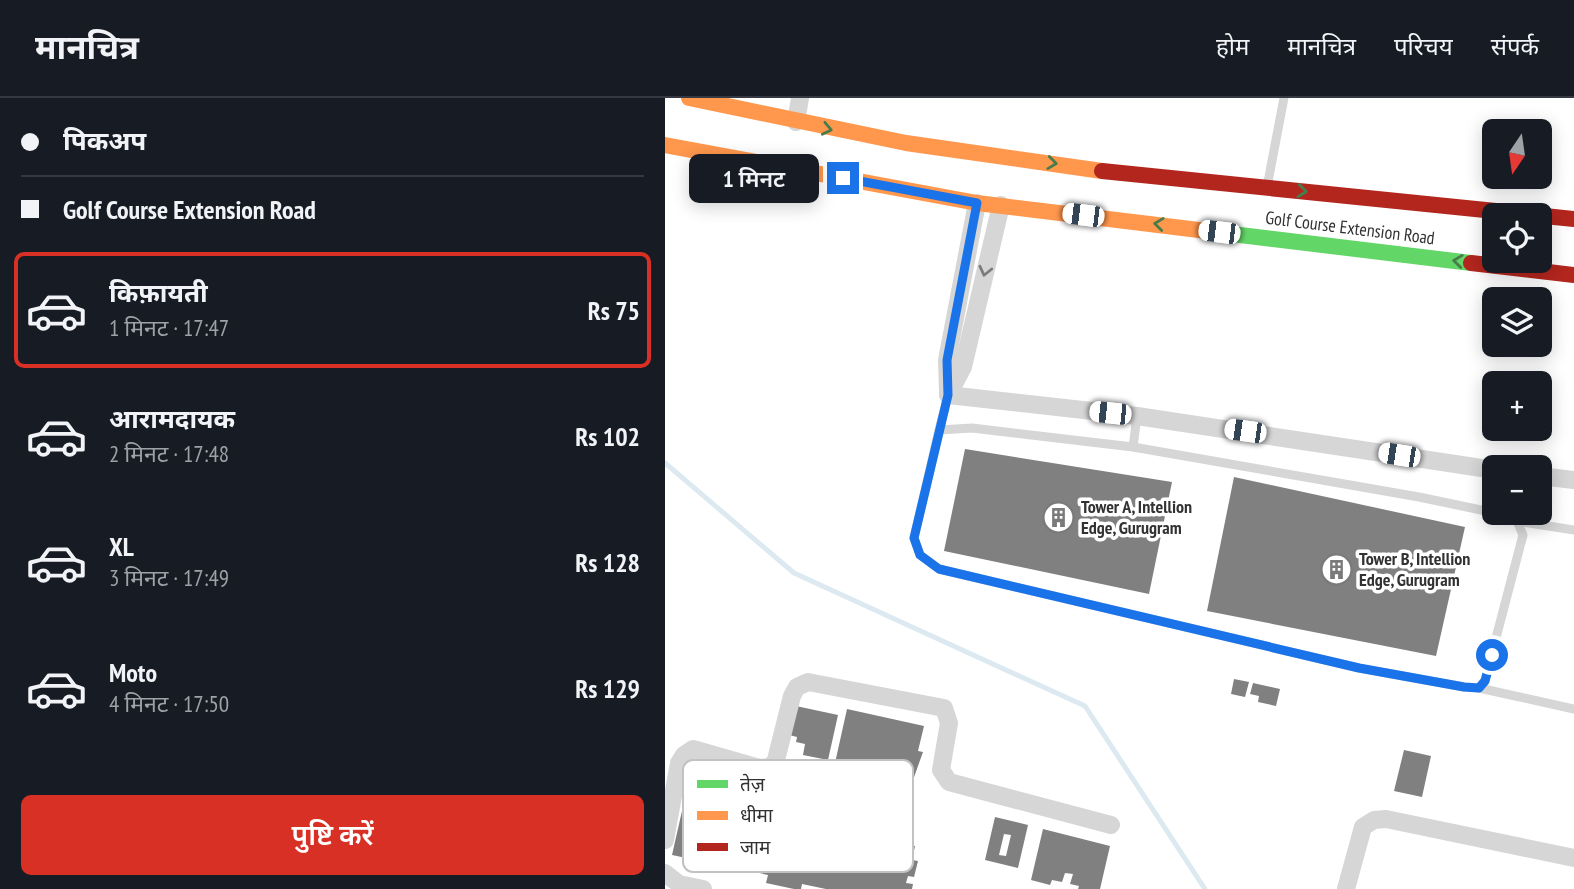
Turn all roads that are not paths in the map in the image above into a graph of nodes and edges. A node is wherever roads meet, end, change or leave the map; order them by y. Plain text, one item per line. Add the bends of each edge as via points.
1 (689, 98) edge
2 (800, 98) edge
3 (1284, 98) edge
4 (764, 106) edge
5 (796, 122) junction
6 (665, 145) edge
7 (1267, 187) junction
8 (977, 203) junction
9 (1001, 205) junction
10 (1574, 219) edge
11 (1574, 275) edge
12 (948, 395) junction
13 (1137, 416) junction
14 (939, 430) junction
15 (1133, 447) junction
16 (1482, 468) edge
17 (1552, 477) edge
18 (1574, 480) edge
19 (1482, 509) edge
20 (1519, 525) edge
21 (1542, 525) edge
22 (1574, 530) edge
23 (1479, 688) junction
24 (1574, 709) edge
25 (731, 760) edge
26 (776, 760) edge
27 (1111, 825) dead end
28 (665, 840) edge
29 (1574, 858) edge
30 (665, 873) edge
31 (703, 889) edge
32 (1346, 889) edge

1 - 4 main road
2 - 5 street
3 - 7 lane
4 - 5 main road
5 -> 7 main road via 980,155
6 - 8 main road, Golf Course Extension Road
7 -> 10 main road
8 - 9 main road, Golf Course Extension Road
8 - 12 street via 947,360
11 -> 9 main road, Golf Course Extension Road
9 -> 12 street via 963,367
12 - 13 street
12 - 14 lane
13 - 15 lane
13 - 16 street
14 - 15 lane via 972,428
14 - 23 lane via 914,538 920,555 939,569 1359,668
15 - 19 lane
17 - 18 street
20 - 23 lane via 1523,535 1485,681
21 - 22 lane
23 - 24 lane
25 - 28 street via 693,749 684,755
26 - 27 street via 792,696 808,682 944,708 949,723 941,770 949,782
29 - 32 street via 1374,820 1363,827
30 - 31 street via 679,884

